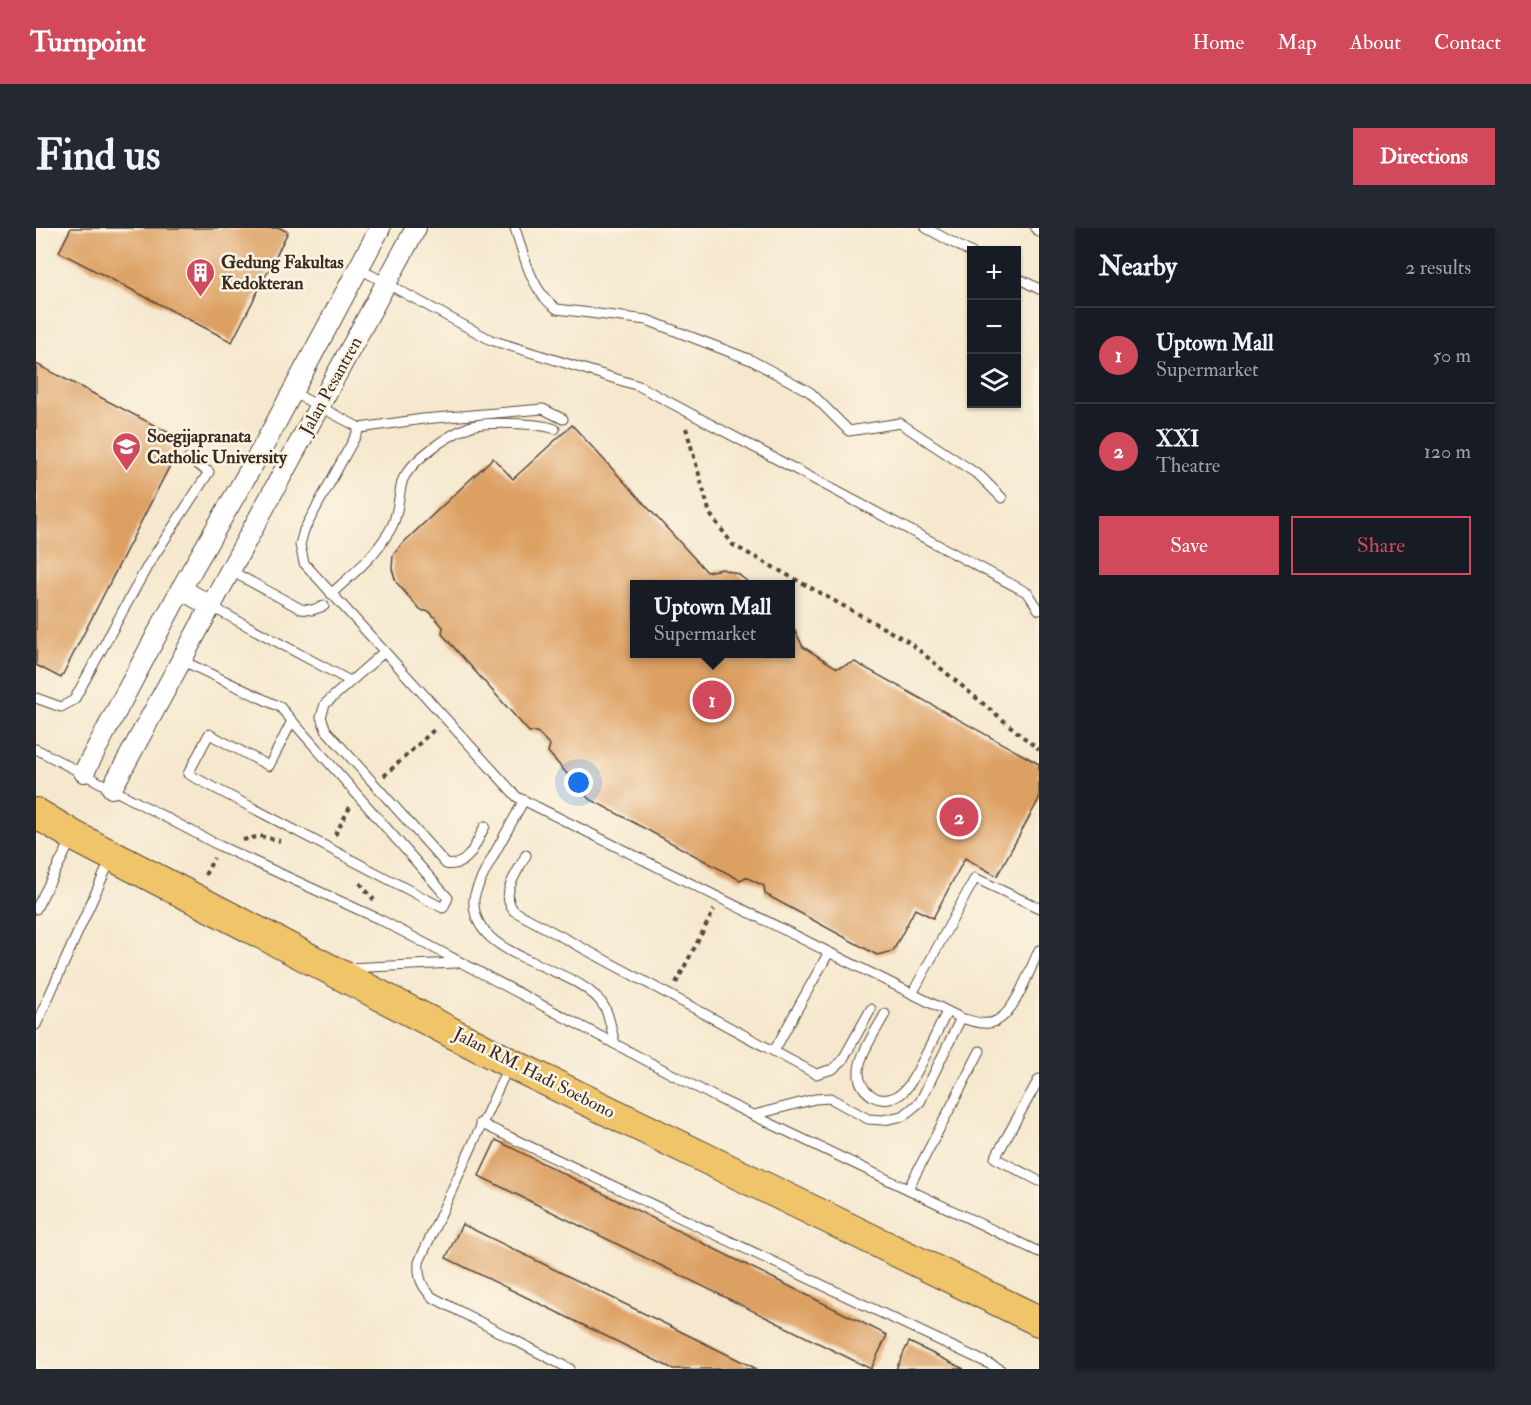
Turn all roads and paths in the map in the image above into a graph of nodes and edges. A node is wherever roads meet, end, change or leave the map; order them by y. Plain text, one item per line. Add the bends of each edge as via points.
1 (380, 228) edge
2 (416, 228) edge
3 (514, 228) edge
4 (926, 228) edge
5 (1035, 228) edge
6 (1039, 232) edge
7 (967, 250) edge
8 (358, 268) junction
9 (1021, 279) edge
10 (388, 282) junction
11 (1039, 289) edge
12 (292, 392) junction
13 (319, 406) junction
14 (680, 407) junction
15 (564, 419) dead end
16 (360, 428) junction
17 (555, 429) dead end
18 (188, 459) dead end
19 (1002, 498) dead end
20 (231, 571) junction
21 (181, 590) junction
22 (1028, 593) junction
23 (331, 594) junction
24 (1039, 599) edge
25 (324, 606) dead end
26 (212, 607) junction
27 (1039, 610) edge
28 (384, 651) junction
29 (183, 661) junction
30 (350, 681) junction
31 (36, 698) edge
32 (292, 721) junction
33 (36, 749) edge
34 (1039, 750) edge
35 (84, 772) junction
36 (112, 788) junction
37 (524, 800) junction
38 (37, 812) edge
39 (485, 826) dead end
40 (74, 836) junction
41 (112, 855) junction
42 (526, 855) dead end
43 (720, 898) junction
44 (1039, 908) edge
45 (36, 909) edge
46 (1039, 950) edge
47 (829, 952) junction
48 (458, 963) junction
49 (332, 969) junction
50 (912, 994) junction
51 (670, 995) junction
52 (871, 1009) dead end
53 (947, 1012) junction
54 (885, 1014) dead end
55 (961, 1018) junction
56 (36, 1026) edge
57 (615, 1044) junction
58 (774, 1051) junction
59 (980, 1051) dead end
60 (510, 1062) junction
61 (1039, 1079) edge
62 (754, 1115) junction
63 (480, 1123) junction
64 (1039, 1181) edge
65 (909, 1189) junction
66 (1039, 1252) edge
67 (1039, 1321) edge
68 (570, 1369) edge
69 (1000, 1369) edge

1 - 8 street, Jalan Pesantren
2 - 10 street, Jalan Pesantren
3 - 19 lane via 537,288 557,309 647,320 751,360 810,393 849,431 900,423 980,476
4 - 7 lane
5 - 6 lane
8 - 10 lane
8 - 12 street, Jalan Pesantren
9 - 11 lane
10 - 13 street, Jalan Pesantren
10 - 14 lane via 491,340 639,386
12 - 13 lane
12 - 21 street, Jalan Pesantren
13 - 16 lane
13 - 20 street, Jalan Pesantren
14 - 22 lane
14 - 34 path via 710,514 734,545 909,642
15 - 16 lane via 543,409
16 - 23 lane via 304,530 300,545 304,564
17 - 23 lane via 542,424 471,426 454,434 409,471 403,479 391,529 368,561
18 - 31 lane via 209,471 148,565 74,700 61,707
20 - 25 lane via 301,609
20 - 26 street, Jalan Pesantren
21 - 26 street
21 - 35 street, Jalan Pesantren
22 - 24 lane
22 - 27 lane
23 - 28 lane
26 - 29 street, Jalan Pesantren
26 - 30 lane
28 - 30 lane
28 - 37 lane via 517,797
29 - 32 lane via 280,707
29 - 36 street, Jalan Pesantren
30 - 39 lane via 325,704 321,717 326,730 446,864 457,866 466,861
32 - 32 lane via 269,766 209,734 188,774 443,908 448,897
33 - 35 lane
35 - 36 lane
36 - 48 lane via 220,846 381,920
37 - 43 lane
37 - 57 lane via 474,897 475,916 484,932 498,943 591,993 605,1009
38 - 40 main road, Jalan RM. Hadi Soebono
40 - 41 main road, Jalan RM. Hadi Soebono
40 - 45 lane
41 - 49 main road, Jalan RM. Hadi Soebono
41 - 56 lane
42 - 51 lane via 507,893 514,911
43 - 47 lane
43 - 51 path
44 - 50 lane via 975,878
46 - 55 lane via 1009,1011 997,1021 981,1024
47 - 50 lane
47 - 58 lane
48 - 49 lane
48 - 57 lane
49 - 60 main road, Jalan RM. Hadi Soebono
50 - 53 lane
51 - 58 lane
52 - 58 lane via 842,1061 833,1069 816,1074
53 - 54 lane via 905,1090 892,1099 878,1100 857,1080 858,1067
53 - 55 lane
55 - 62 lane via 920,1102 903,1116 868,1119 830,1098
57 - 62 lane
59 - 65 lane
60 - 63 lane
60 - 67 main road, Jalan RM. Hadi Soebono
61 - 64 lane via 995,1158
62 - 65 lane
63 - 68 lane via 419,1262 421,1286 432,1297
63 - 69 lane
65 - 66 lane

